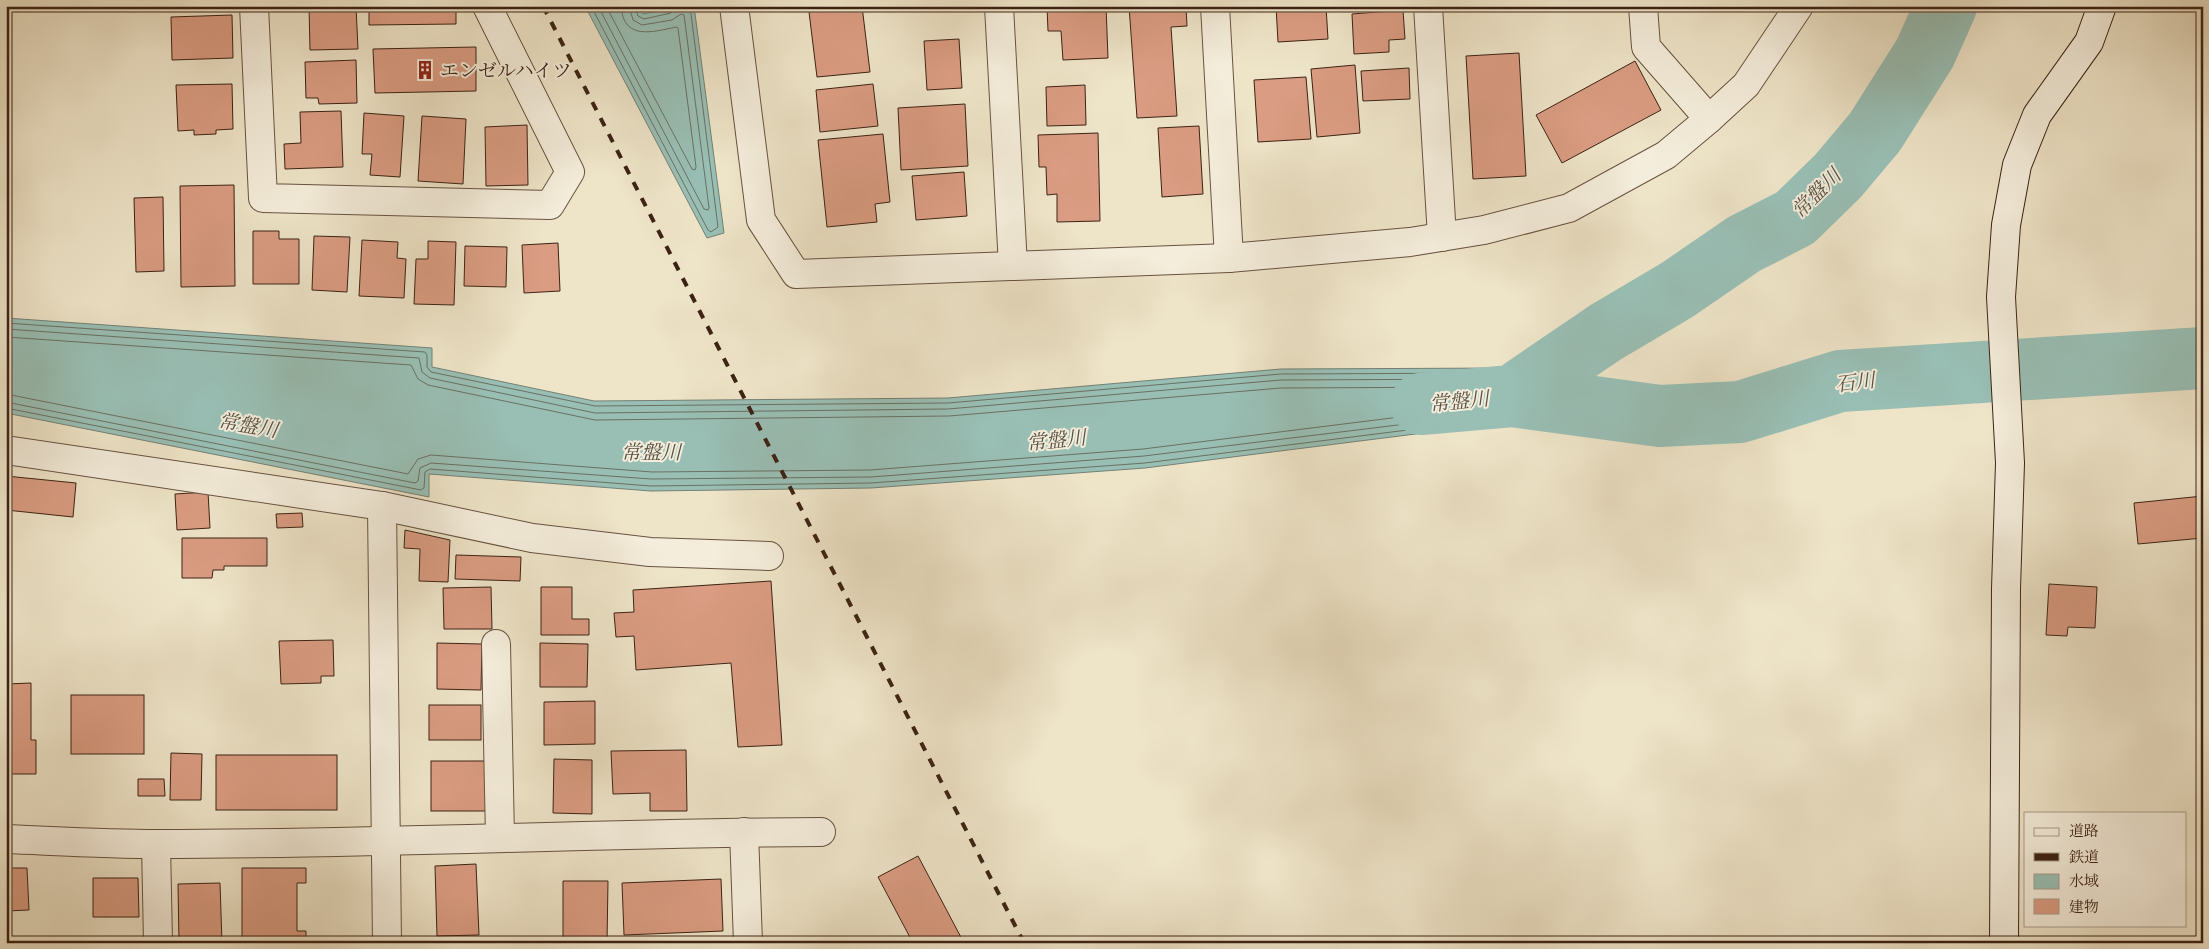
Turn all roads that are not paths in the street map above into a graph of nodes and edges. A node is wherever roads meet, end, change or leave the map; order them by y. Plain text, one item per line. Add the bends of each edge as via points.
1 (254, 6) edge
2 (487, 6) edge
3 (734, 6) edge
4 (999, 6) edge
5 (1214, 6) edge
6 (1428, 6) edge
7 (1643, 6) edge
8 (1799, 6) edge
9 (2102, 6) edge
10 (1709, 119) junction
11 (1442, 237) junction
12 (1228, 258) junction
13 (1013, 266) junction
14 (6, 450) edge
15 (382, 506) junction
16 (769, 556) dead end
17 (496, 644) dead end
18 (744, 832) junction
19 (821, 832) dead end
20 (500, 837) junction
21 (6, 840) edge
22 (386, 842) junction
23 (156, 844) junction
24 (158, 943) edge
25 (387, 943) edge
26 (748, 943) edge
27 (2004, 943) edge

1 - 2 street via 263,198 550,205 570,172
3 - 13 street via 761,220 796,274
4 - 13 street
5 - 12 street
6 - 11 street
7 - 10 street via 1646,47
8 - 10 street via 1746,85
9 - 27 street via 2089,42 2037,115 2018,165 2006,225 2002,298 2010,463
10 - 11 street via 1666,155 1569,208 1484,230
11 - 12 street
12 - 13 street
14 - 15 street
15 - 16 street via 574,544 650,552
15 - 22 street
17 - 20 street
18 - 19 street
18 - 20 street
18 - 26 street
20 - 22 street
21 - 23 street
22 - 23 street
22 - 25 street
23 - 24 street

